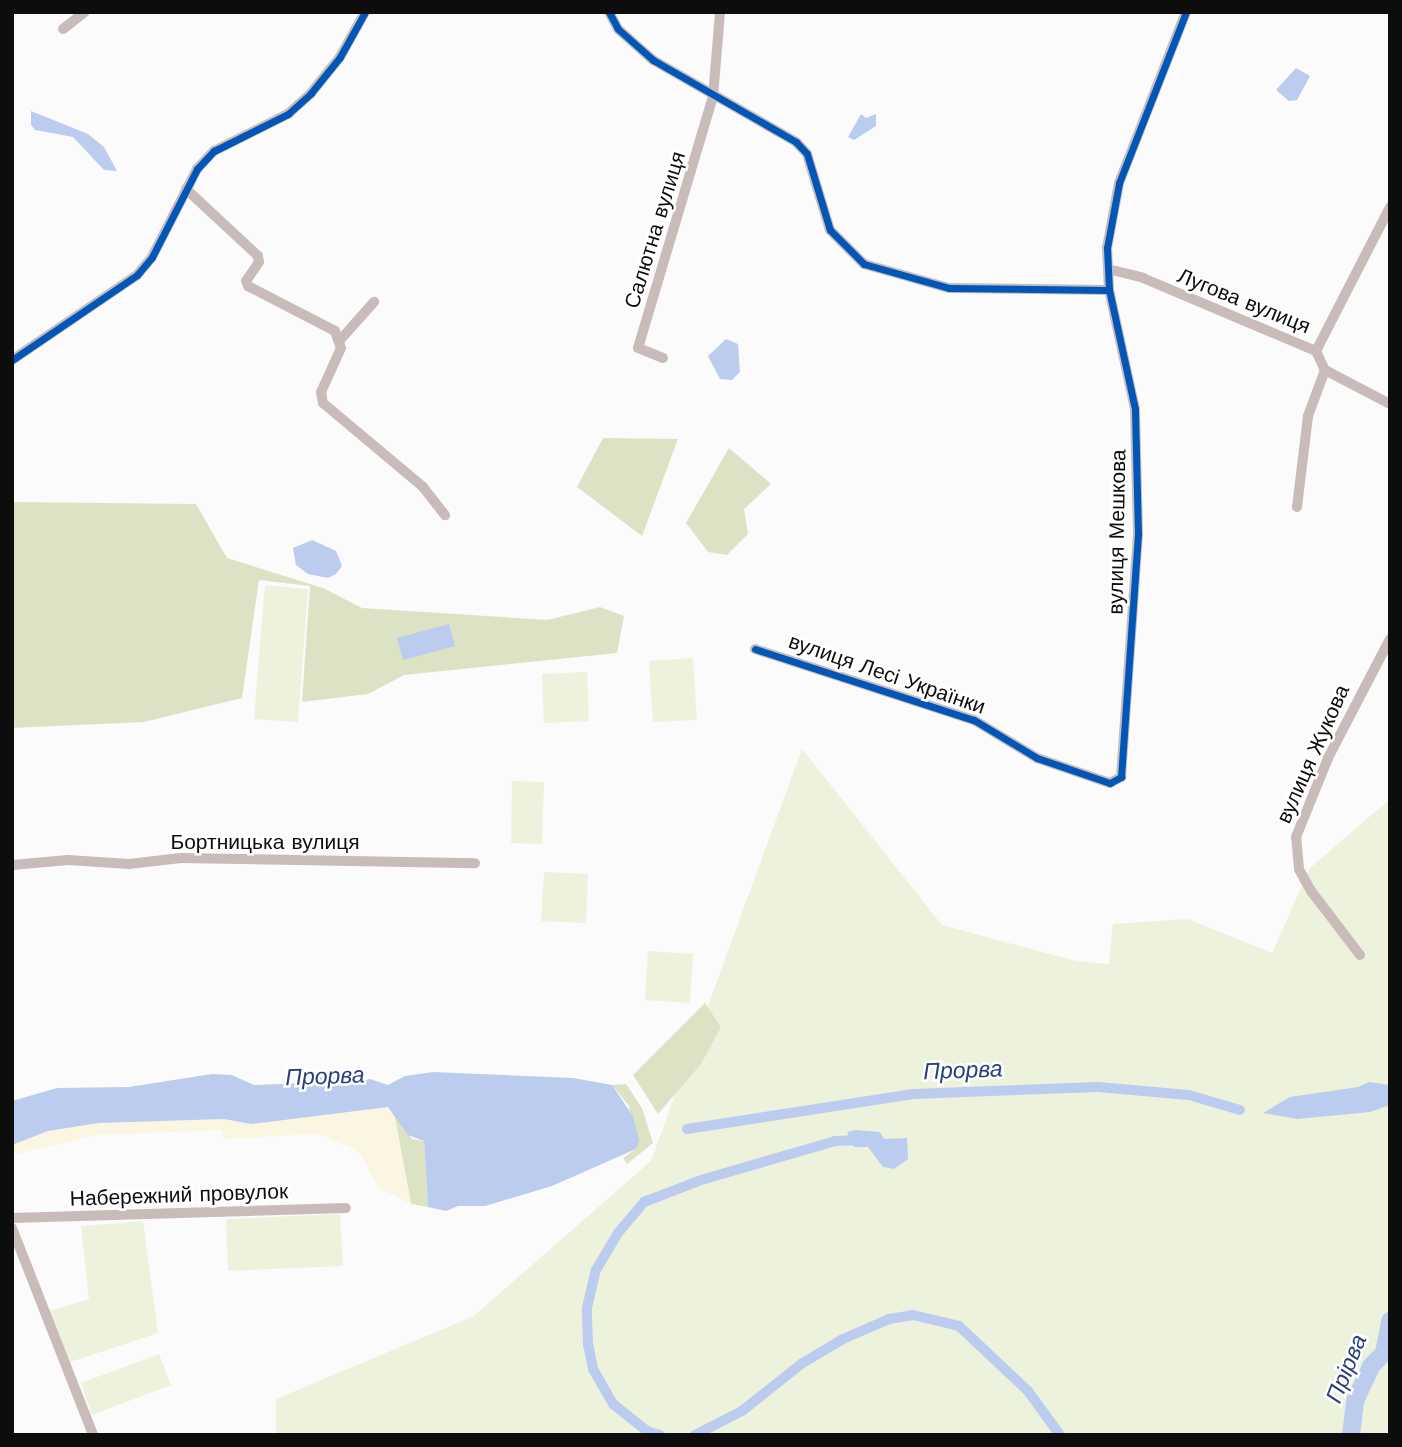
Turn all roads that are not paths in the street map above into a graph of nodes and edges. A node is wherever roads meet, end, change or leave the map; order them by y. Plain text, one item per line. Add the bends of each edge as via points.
1 (85, 12) edge
2 (365, 12) edge
3 (609, 12) edge
4 (720, 12) edge
5 (1186, 12) edge
6 (63, 29) dead end
7 (713, 96) junction
8 (186, 189) junction
9 (1390, 207) edge
10 (1108, 269) junction
11 (1109, 290) junction
12 (374, 302) dead end
13 (341, 339) junction
14 (1316, 351) junction
15 (663, 358) dead end
16 (12, 360) edge
17 (1325, 370) junction
18 (1390, 404) edge
19 (1297, 507) dead end
20 (445, 515) dead end
21 (1390, 639) edge
22 (755, 649) dead end
23 (1121, 777) joint
24 (475, 863) dead end
25 (12, 865) edge
26 (1360, 955) dead end
27 (346, 1208) dead end
28 (12, 1218) edge
29 (12, 1228) edge
30 (16, 1250) edge
31 (93, 1435) edge

1 - 6 street
2 - 8 street via 340,57 312,93 288,114 214,151
3 - 7 street via 634,46
4 - 7 street, Салютна вулиця
5 - 10 street, вулиця Мешкова via 1119,183
7 - 11 street via 796,142 807,154 821,209 840,242 864,264 949,288
7 - 15 street, Салютна вулиця via 638,348
8 - 13 street via 258,256 248,286 335,331
8 - 16 street via 152,257 137,275
9 - 14 street
10 - 11 street, вулиця Мешкова
10 - 14 street, Лугова вулиця via 1143,278
11 - 23 street, вулиця Мешкова via 1135,409 1138,534
12 - 13 street
13 - 20 street via 321,391 323,403 424,487
14 - 17 street, Лугова вулиця
17 - 18 street
17 - 19 street via 1308,416
21 - 26 street, вулиця Жукова via 1328,758 1296,837 1299,869
22 - 23 street, вулиця Лесі Українки via 974,720 1037,758 1110,783
24 - 25 street, Бортницька вулиця via 181,858 129,864 68,860
27 - 28 street, Набережний провулок
29 - 30 street
30 - 31 street

